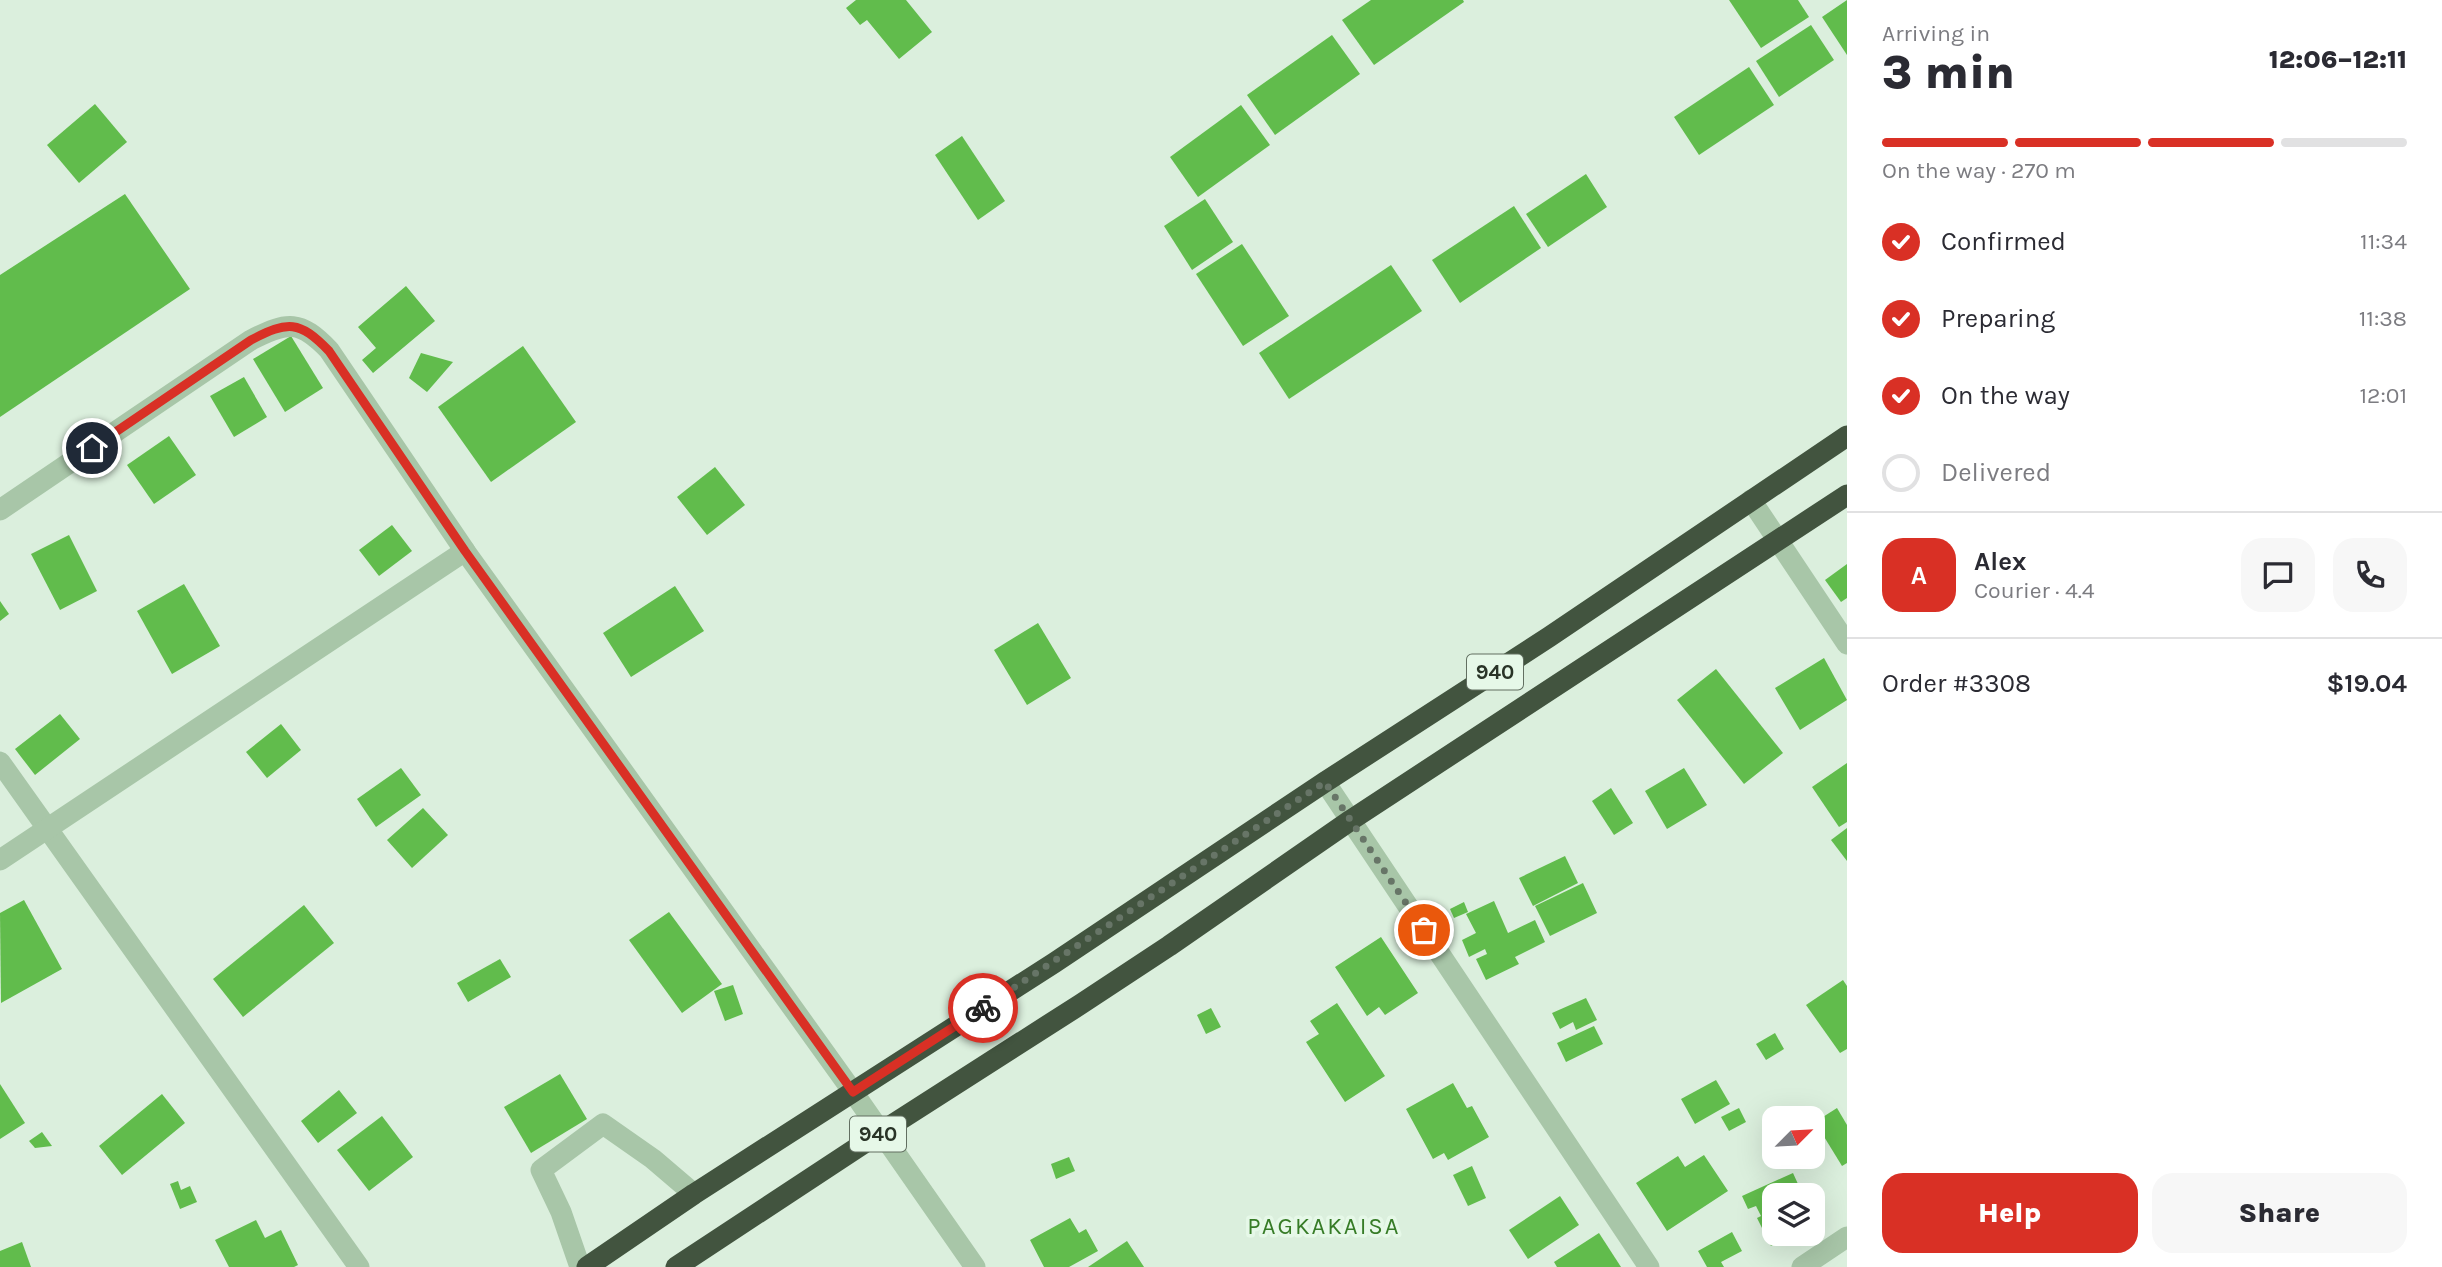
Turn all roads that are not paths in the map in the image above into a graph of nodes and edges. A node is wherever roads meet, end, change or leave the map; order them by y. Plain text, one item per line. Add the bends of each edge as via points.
1 (1847, 436) edge
2 (1847, 495) edge
3 (1751, 500) junction
4 (0, 510) edge
5 (1778, 541) junction
6 (465, 551) junction
7 (1847, 644) edge
8 (0, 762) edge
9 (1325, 782) junction
10 (1351, 820) junction
11 (47, 828) junction
12 (0, 860) edge
13 (853, 1092) junction
14 (881, 1132) junction
15 (694, 1194) junction
16 (1847, 1237) edge
17 (359, 1267) edge
18 (580, 1267) edge
19 (587, 1267) edge
20 (676, 1267) edge
21 (975, 1267) edge
22 (1649, 1267) edge
23 (1802, 1267) edge

1 - 3 highway, 940
2 - 5 highway, 940
3 - 5 street
3 - 9 highway, 940 via 1549,638
4 - 6 street via 251,340 293,325 312,332 329,351
5 - 7 street
5 - 10 highway, 940
6 - 11 street
6 - 13 street
8 - 11 street
9 - 10 street
9 - 13 highway, 940
10 - 14 highway, 940 via 1169,946
10 - 22 street
11 - 12 street
11 - 17 street
13 - 14 street
13 - 15 highway, 940
14 - 20 highway, 940
14 - 21 street
15 - 18 street via 603,1124 541,1170 562,1212
15 - 19 highway, 940
16 - 23 street

